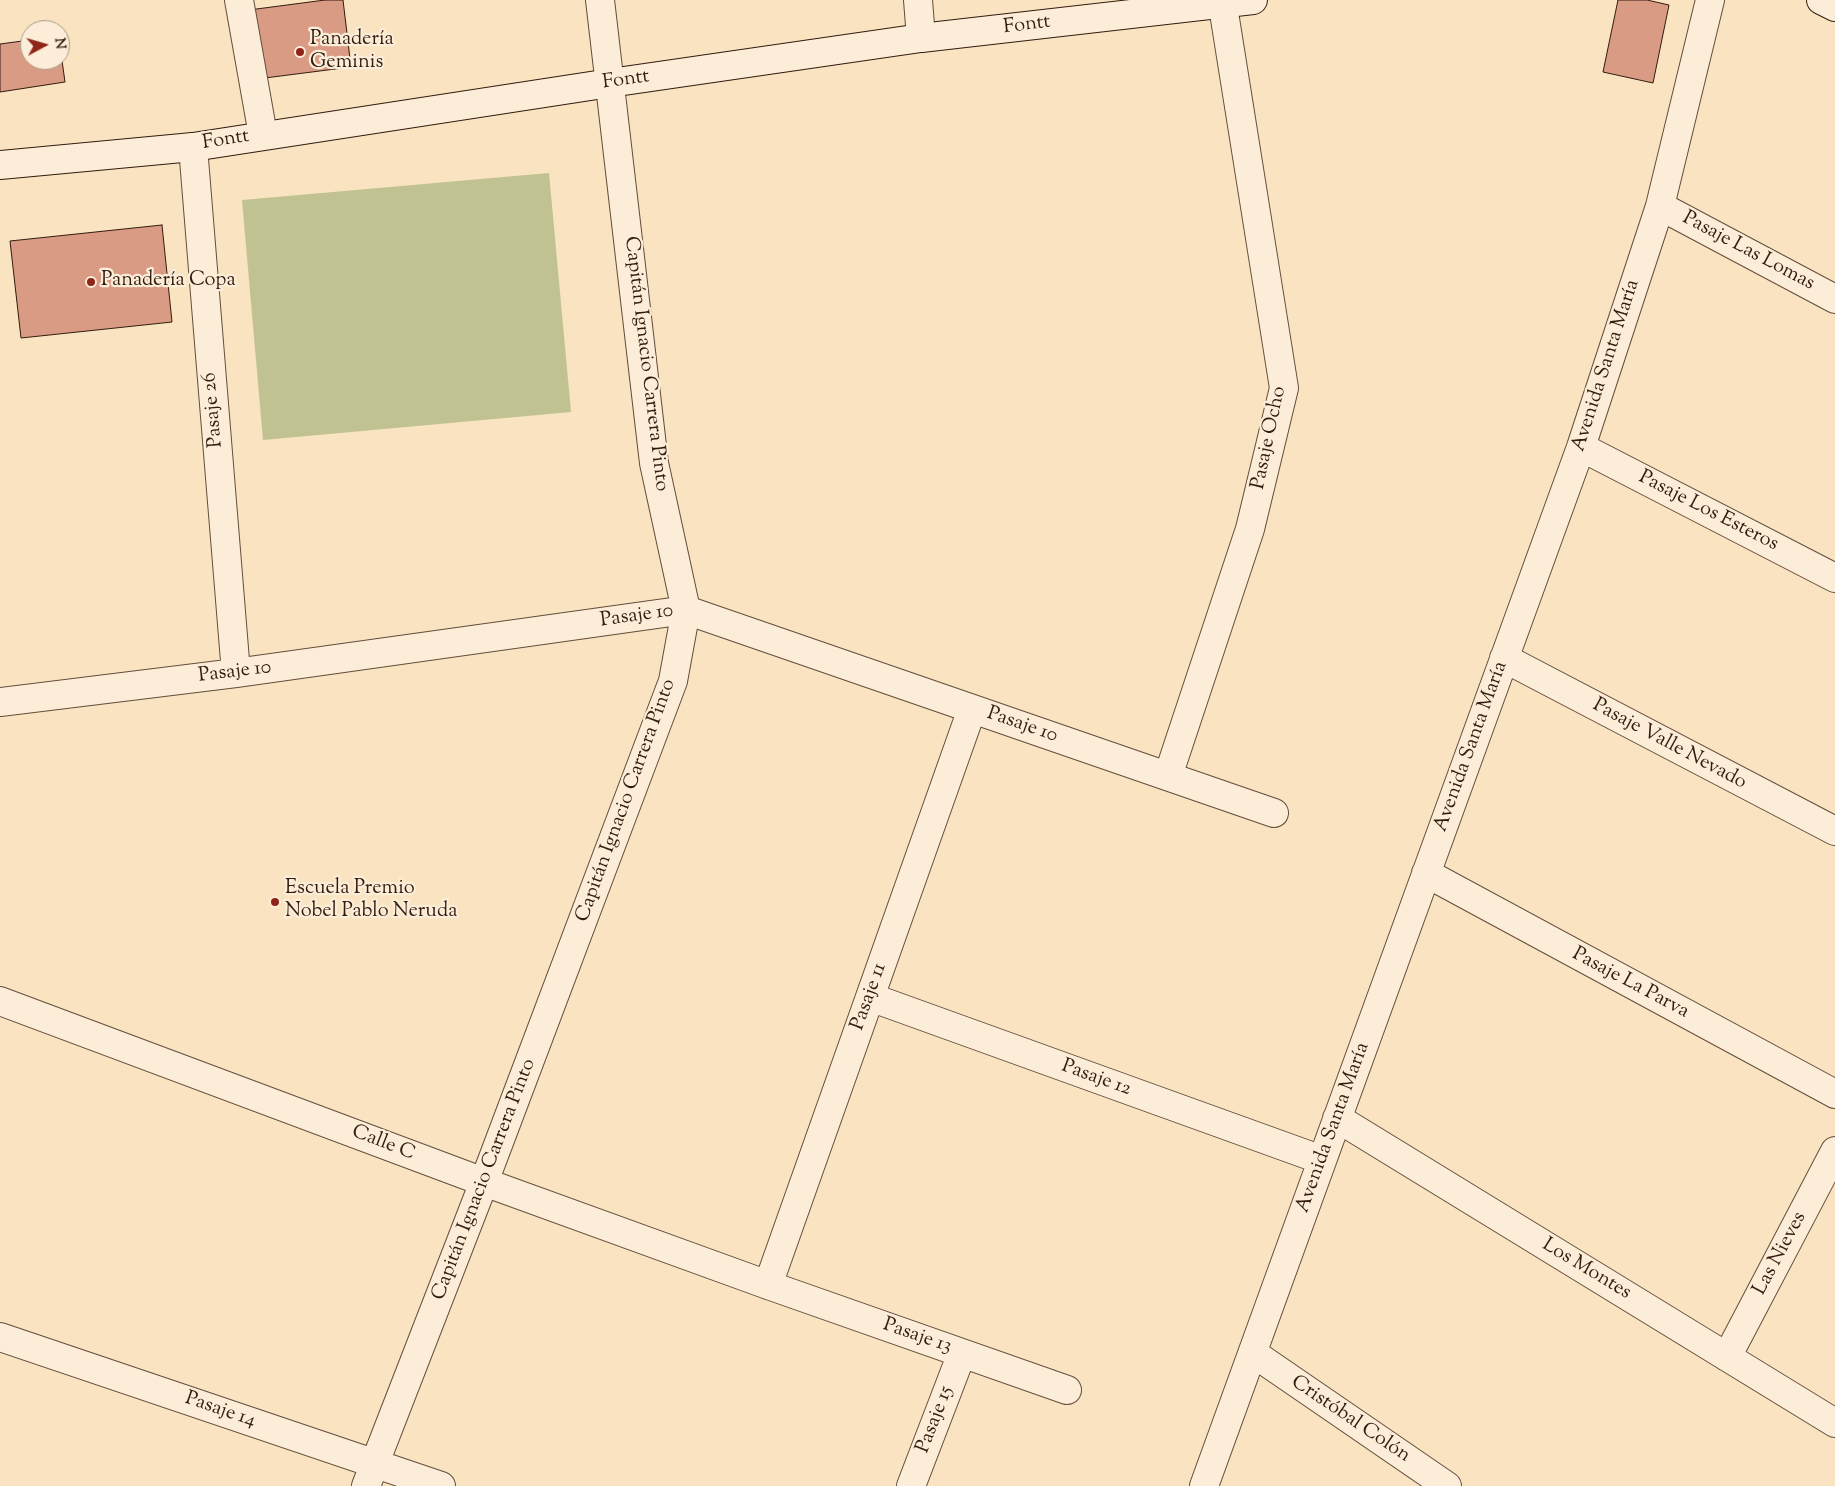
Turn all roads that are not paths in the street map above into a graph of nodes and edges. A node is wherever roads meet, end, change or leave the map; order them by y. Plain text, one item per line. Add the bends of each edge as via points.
1 (239, 0) edge
2 (600, 0) edge
3 (918, 0) edge
4 (1253, 0) edge
5 (1710, 0) edge
6 (1821, 0) edge
7 (1222, 2) edge
8 (1835, 7) edge
9 (922, 38) junction
10 (610, 83) junction
11 (263, 135) junction
12 (193, 146) junction
13 (0, 165) edge
14 (1660, 206) junction
15 (1835, 299) edge
16 (1581, 447) junction
17 (1835, 578) edge
18 (686, 610) junction
19 (1504, 658) junction
20 (236, 673) junction
21 (0, 702) edge
22 (972, 709) junction
23 (1168, 776) junction
24 (1274, 813) dead end
25 (1835, 831) edge
26 (1426, 873) junction
27 (870, 997) junction
28 (0, 1000) edge
29 (1835, 1094) edge
30 (1337, 1118) junction
31 (1835, 1151) edge
32 (1322, 1160) junction
33 (484, 1182) junction
34 (768, 1285) junction
35 (0, 1337) edge
36 (962, 1353) junction
37 (1252, 1353) junction
38 (1728, 1357) junction
39 (1067, 1390) dead end
40 (1835, 1423) edge
41 (370, 1475) edge
42 (441, 1486) edge
43 (911, 1486) edge
44 (1204, 1486) edge
45 (1447, 1486) edge

1 - 11 street
2 - 10 street, Capitán Ignacio Carrera Pinto
3 - 9 street
4 - 7 street, Fontt
5 - 14 street, Avenida Santa María
6 - 8 street
7 - 9 street, Fontt
7 - 23 street, Pasaje Ocho via 1284,388 1250,529
9 - 10 street, Fontt
10 - 11 street, Fontt
10 - 18 street, Capitán Ignacio Carrera Pinto via 654,463
11 - 12 street, Fontt
12 - 13 street, Fontt
12 - 20 street, Pasaje 26
14 - 15 street, Pasaje Las Lomas
14 - 16 street, Avenida Santa María
16 - 17 street, Pasaje Los Esteros
16 - 19 street, Avenida Santa María
18 - 20 street, Pasaje 10
18 - 22 street, Pasaje 10
18 - 33 street, Capitán Ignacio Carrera Pinto via 673,681
19 - 25 street, Pasaje Valle Nevado
19 - 26 street, Avenida Santa María
20 - 21 street, Pasaje 10
22 - 23 street, Pasaje 10
22 - 27 street, Pasaje 11
23 - 24 street, Pasaje 10
26 - 29 street, Pasaje La Parva
26 - 30 street, Avenida Santa María
27 - 32 street, Pasaje 12
27 - 34 street, Pasaje 11
28 - 33 street, Calle C
30 - 32 street, Avenida Santa María
30 - 38 street, Los Montes
31 - 38 street, Las Nieves
32 - 37 street, Avenida Santa María
33 - 34 street, Calle C
33 - 41 street, Capitán Ignacio Carrera Pinto
34 - 36 street, Pasaje 13
35 - 41 street, Pasaje 14
36 - 39 street, Pasaje 13
36 - 43 street, Pasaje 15
37 - 44 street, Avenida Santa María
37 - 45 street, Cristóbal Colón
38 - 40 street, Los Montes
41 - 42 street, Pasaje 14

